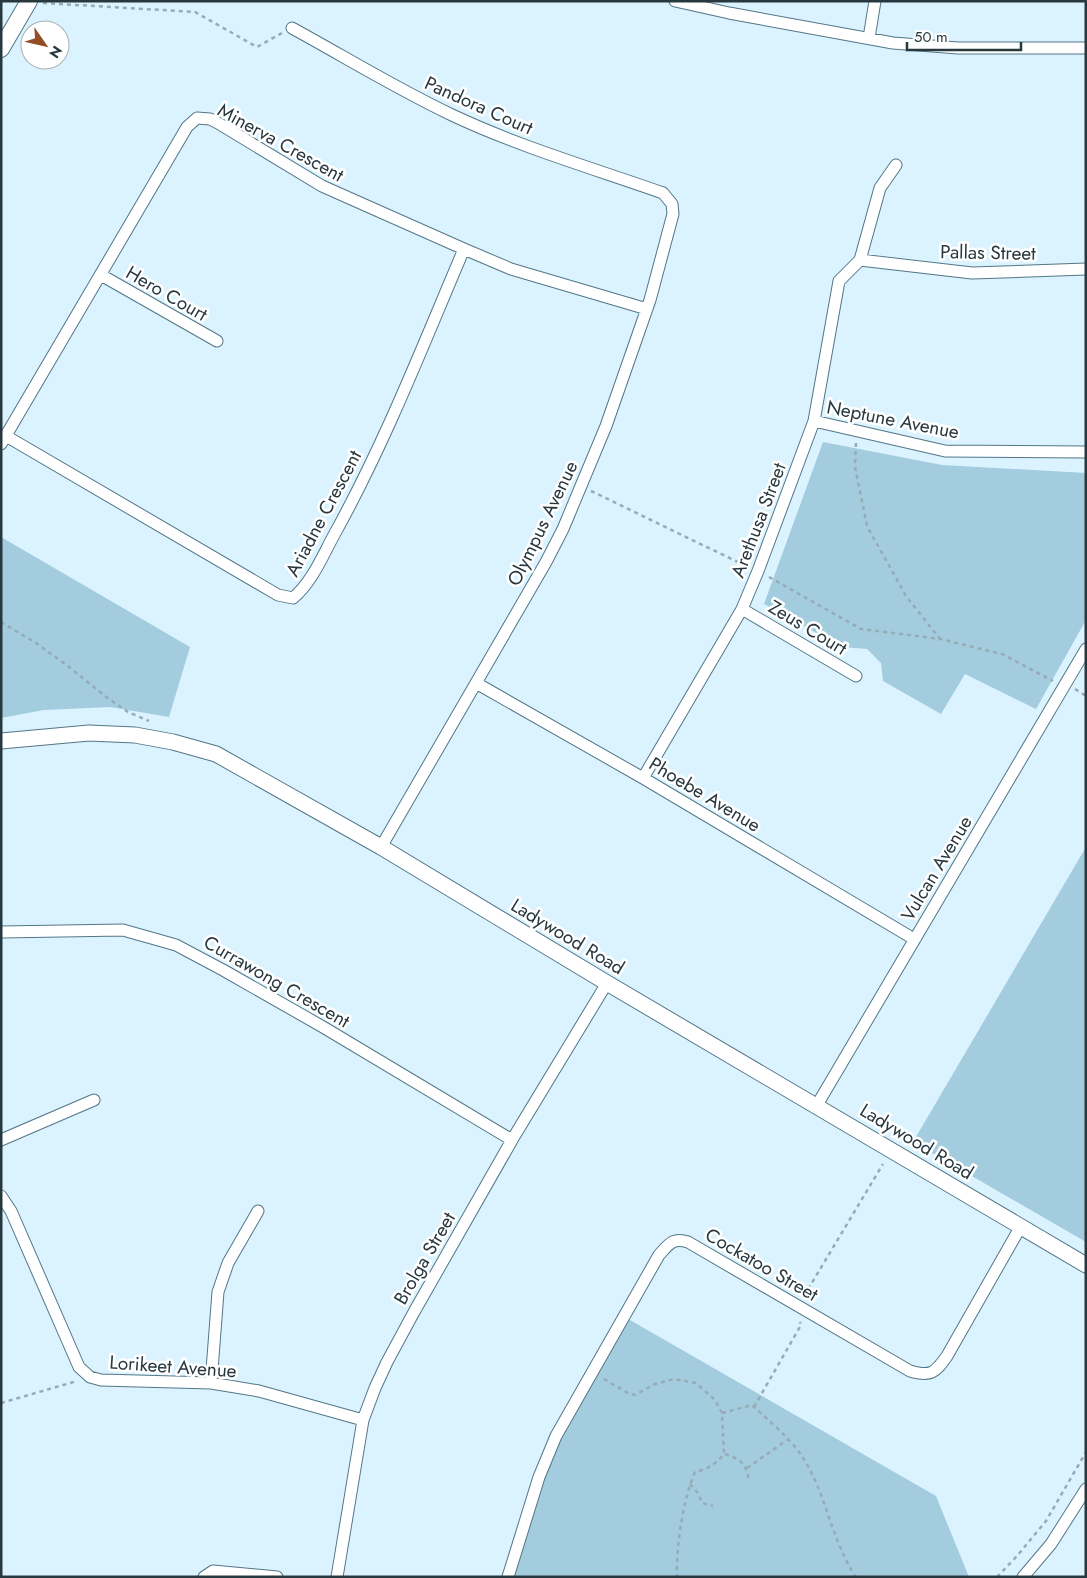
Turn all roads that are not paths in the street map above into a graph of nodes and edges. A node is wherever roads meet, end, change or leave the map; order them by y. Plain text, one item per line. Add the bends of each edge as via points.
1 (674, 1) edge
2 (875, 1) edge
3 (29, 2) edge
4 (292, 28) road end
5 (869, 38) junction
6 (1086, 48) edge
7 (1, 49) edge
8 (896, 166) dead end
9 (662, 192) joint
10 (464, 249) junction
11 (860, 260) junction
12 (1086, 269) edge
13 (101, 275) junction
14 (647, 309) junction
15 (217, 341) dead end
16 (814, 421) junction
17 (4, 440) edge
18 (1086, 452) edge
19 (742, 609) junction
20 (1086, 649) edge
21 (856, 676) dead end
22 (476, 683) junction
23 (1, 741) edge
24 (643, 778) junction
25 (381, 847) junction
26 (1, 932) edge
27 (914, 939) junction
28 (607, 982) junction
29 (94, 1100) dead end
30 (817, 1106) junction
31 (1, 1140) edge
32 (512, 1140) junction
33 (1, 1196) edge
34 (258, 1212) dead end
35 (1021, 1226) junction
36 (1086, 1265) edge
37 (211, 1383) junction
38 (363, 1420) junction
39 (1086, 1489) edge
40 (204, 1577) edge
41 (277, 1577) edge
42 (337, 1577) edge
43 (508, 1577) edge
44 (1023, 1577) edge

1 - 5 street
2 - 5 street
3 - 7 main road
4 - 9 street, Pandora Court via 452,115 498,135
5 - 6 street via 958,48
8 - 11 street via 880,188
9 - 14 street, Olympus Avenue via 672,204 673,214
10 - 13 street, Minerva Crescent via 322,186 218,123 197,118 187,127
10 - 14 street, Minerva Crescent via 511,268
10 - 17 street, Ariadne Crescent via 381,443 304,589 293,598 278,595
11 - 12 street, Pallas Street via 972,273
11 - 16 street, Arethusa Street via 839,281
13 - 15 street, Hero Court
13 - 17 street, Minerva Crescent
14 - 22 street, Olympus Avenue via 581,486 546,562
16 - 18 street, Neptune Avenue via 944,451
16 - 19 street, Arethusa Street
19 - 21 street, Zeus Court
19 - 24 street, Arethusa Street
20 - 27 street, Vulcan Avenue
22 - 24 street, Phoebe Avenue
22 - 25 street, Olympus Avenue
23 - 25 street, Ladywood Road via 89,733 135,735 173,742 216,754
24 - 27 street, Phoebe Avenue
25 - 28 street, Ladywood Road
26 - 32 street, Currawong Crescent via 123,930 176,945 324,1027
27 - 30 street, Vulcan Avenue
28 - 30 street, Ladywood Road
28 - 32 street, Brolga Street
29 - 31 street
30 - 35 street, Ladywood Road
32 - 38 street, Brolga Street via 387,1362
33 - 37 street, Lorikeet Avenue via 11,1211 78,1367 90,1377 100,1380
34 - 37 street via 228,1263 218,1292
35 - 36 street, Ladywood Road
35 - 43 street, Cockatoo Street via 947,1356 931,1374 910,1371 688,1242 680,1239 670,1242 659,1255 556,1436 539,1477
37 - 38 street, Lorikeet Avenue via 259,1391
38 - 42 street, Brolga Street
39 - 44 street via 1051,1544
40 - 41 street via 213,1571

